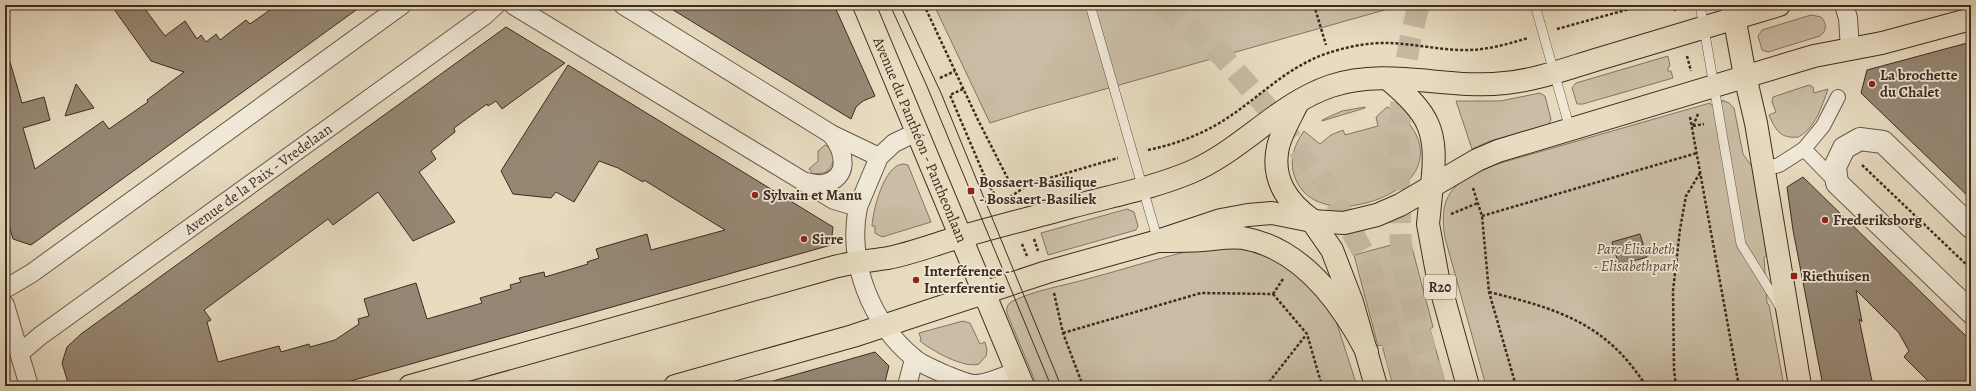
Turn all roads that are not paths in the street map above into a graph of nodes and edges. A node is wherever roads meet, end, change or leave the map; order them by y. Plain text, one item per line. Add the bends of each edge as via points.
1 (402, 5) edge
2 (496, 5) edge
3 (513, 5) edge
4 (623, 5) edge
5 (864, 5) edge
6 (1090, 5) edge
7 (1535, 5) edge
8 (1700, 5) edge
9 (1779, 5) edge
10 (1733, 12) edge
11 (1846, 12) edge
12 (1971, 19) edge
13 (1704, 28) junction
14 (1850, 49) junction
15 (1554, 72) junction
16 (1745, 76) junction
17 (1388, 79) junction
18 (1705, 88) junction
19 (1838, 97) dead end
20 (1298, 102) junction
21 (1570, 129) junction
22 (917, 132) junction
23 (832, 134) junction
24 (1804, 149) junction
25 (879, 157) junction
26 (1764, 169) junction
27 (804, 182) junction
28 (1838, 183) junction
29 (1432, 185) junction
30 (1141, 188) junction
31 (858, 207) junction
32 (1312, 221) junction
33 (1971, 227) edge
34 (961, 237) junction
35 (1158, 241) junction
36 (858, 261) junction
37 (5, 289) edge
38 (984, 293) junction
39 (5, 305) edge
40 (1971, 312) edge
41 (1790, 323) junction
42 (883, 325) junction
43 (1367, 352) junction
44 (20, 353) junction
45 (914, 358) junction
46 (1020, 378) edge
47 (972, 385) edge
48 (29, 386) edge
49 (410, 386) edge
50 (675, 386) edge
51 (907, 386) edge
52 (1376, 386) edge
53 (1468, 386) edge
54 (1800, 386) edge

1 - 37 street via 32,273
2 - 44 street, Avenue de la Paix - Vredelaan
3 - 27 street
4 - 23 street
5 - 22 main road, Avenue du Panthéon - Pantheonlaan
6 - 30 lane
7 - 15 lane
8 - 13 lane
9 - 10 main road
10 - 13 main road
10 - 16 main road
11 - 14 street
12 - 14 main road
13 - 15 main road
13 - 18 lane
14 - 16 main road via 1814,56
15 - 17 main road via 1509,83 1488,85
15 - 21 lane
16 - 18 main road
16 - 26 main road
17 - 20 main road via 1362,79 1333,86
17 - 29 main road via 1408,96 1433,136 1435,153
18 - 21 main road
18 - 41 lane via 1741,244
19 - 24 street via 1823,126
20 - 30 main road via 1208,163
20 - 32 main road via 1278,146 1276,171 1284,194
21 - 29 main road via 1498,151
22 - 25 street via 894,143
22 - 34 main road, Avenue du Panthéon - Pantheonlaan
23 - 25 street
23 - 27 street via 844,160 842,169 837,177 829,182
24 - 26 street via 1779,165
24 - 28 street
25 - 31 street
26 - 41 main road
27 - 31 street via 834,200
28 - 33 street via 1835,167 1844,148 1860,139 1883,142
28 - 40 street
29 - 32 main road via 1400,205 1377,215 1344,223
29 - 53 main road, R20 via 1428,224 1436,270
30 - 34 main road
30 - 35 lane
31 - 36 street
32 - 35 main road via 1272,213 1248,214 1187,230
32 - 43 main road via 1332,250 1352,302
34 - 36 main road via 888,258
34 - 38 main road, Avenue du Panthéon - Pantheonlaan
35 - 38 main road via 1038,266
35 - 43 main road via 1242,238 1280,251 1317,279 1351,322
36 - 42 street via 867,294
36 - 49 main road
38 - 42 main road
38 - 46 main road, Avenue du Panthéon - Pantheonlaan
39 - 44 street
41 - 54 main road
42 - 45 street
42 - 50 main road via 853,336
43 - 52 main road
44 - 48 street
45 - 47 street
45 - 51 street
46 - 47 street

